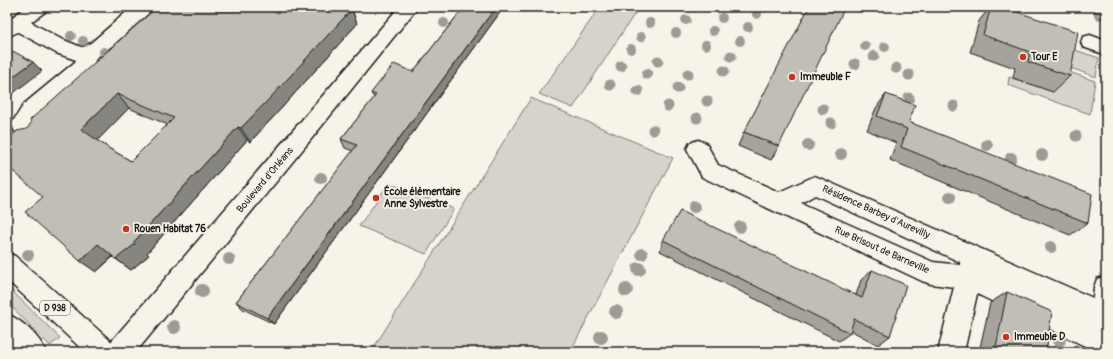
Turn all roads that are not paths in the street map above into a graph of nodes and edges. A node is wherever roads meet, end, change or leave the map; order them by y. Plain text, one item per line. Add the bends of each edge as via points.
1 (39, 7) edge
2 (144, 7) edge
3 (409, 7) edge
4 (1102, 7) edge
5 (1106, 8) edge
6 (12, 27) edge
7 (87, 54) junction
8 (34, 136) edge
9 (698, 149) dead end
10 (779, 203) junction
11 (7, 264) edge
12 (971, 266) junction
13 (1106, 288) edge
14 (1103, 314) junction
15 (7, 326) edge
16 (1100, 346) edge
17 (33, 352) edge
18 (104, 352) edge
19 (119, 352) edge
20 (951, 352) edge

1 - 6 street
2 - 7 street
3 - 19 street, Boulevard d'Orléans
4 - 5 street
6 - 7 street via 79,54
7 - 8 street via 84,66 31,110 22,123 23,128
9 - 10 street, Rue Brisout de Barneville via 710,171
10 - 12 street, Rue Brisout de Barneville via 931,274
10 - 12 street, Résidence Barbey d'Aurevilly via 815,185
11 - 18 street, D 938
12 - 14 street
12 - 16 street
12 - 20 street
13 - 14 street
14 - 16 street
15 - 17 street

